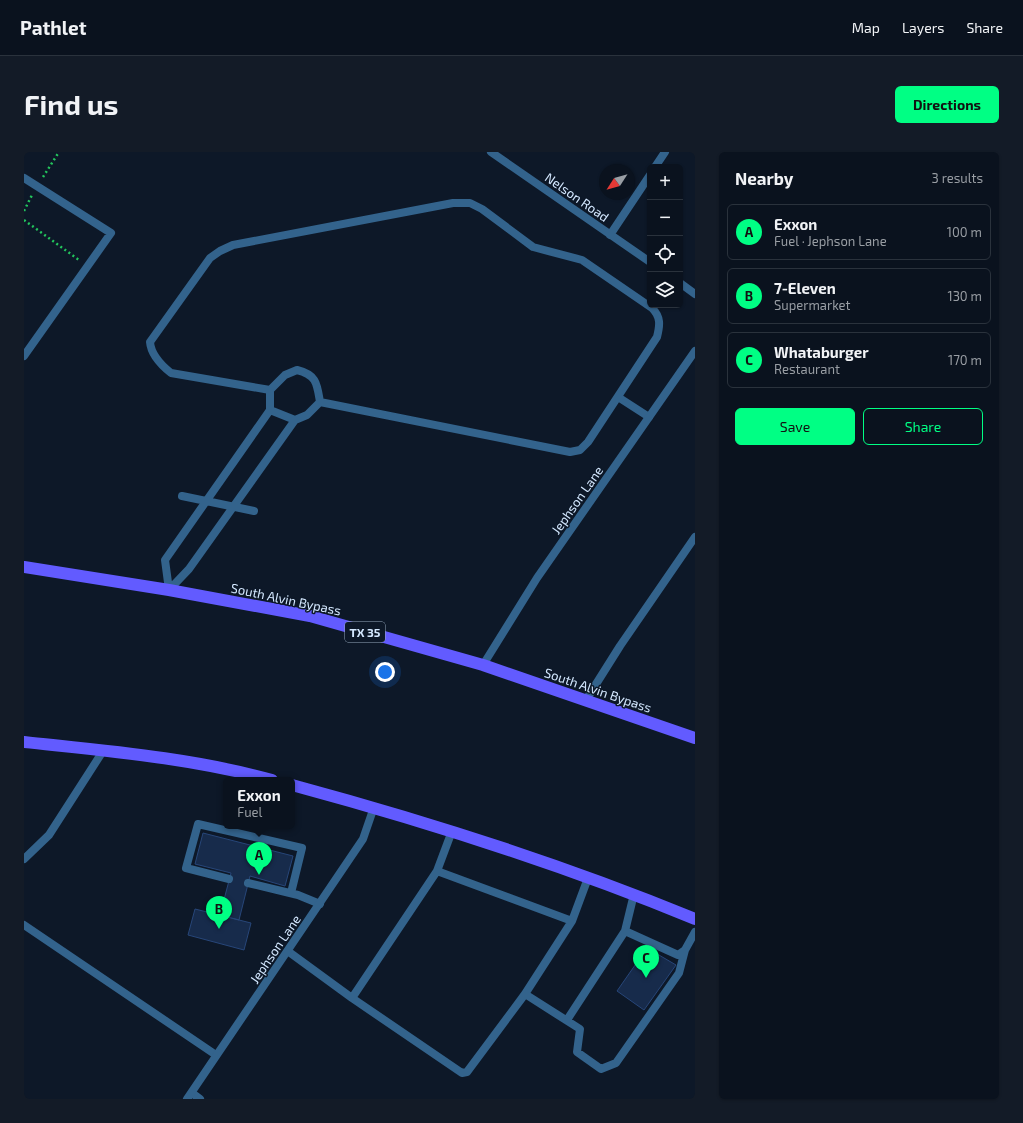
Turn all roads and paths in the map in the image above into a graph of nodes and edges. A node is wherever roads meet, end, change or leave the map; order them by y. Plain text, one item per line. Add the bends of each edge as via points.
1 (491, 152) edge
2 (665, 152) edge
3 (657, 164) edge
4 (24, 178) edge
5 (647, 179) edge
6 (24, 220) edge
7 (610, 235) junction
8 (647, 260) edge
9 (87, 266) junction
10 (683, 285) edge
11 (695, 294) edge
12 (695, 351) edge
13 (24, 356) edge
14 (270, 390) junction
15 (618, 397) junction
16 (320, 402) junction
17 (270, 410) junction
18 (649, 417) junction
19 (295, 420) junction
20 (182, 496) dead end
21 (205, 501) junction
22 (233, 507) junction
23 (254, 511) dead end
24 (695, 537) edge
25 (24, 568) edge
26 (170, 590) junction
27 (483, 665) junction
28 (586, 700) junction
29 (695, 738) edge
30 (24, 742) edge
31 (103, 751) junction
32 (252, 777) edge
33 (295, 786) edge
34 (374, 808) junction
35 (452, 830) junction
36 (238, 833) edge
37 (261, 838) junction
38 (277, 842) junction
39 (259, 847) dead end
40 (275, 851) dead end
41 (24, 859) edge
42 (437, 871) junction
43 (227, 876) dead end
44 (588, 878) junction
45 (250, 881) dead end
46 (290, 894) junction
47 (634, 894) junction
48 (320, 904) junction
49 (695, 919) edge
50 (572, 920) junction
51 (24, 925) edge
52 (626, 932) junction
53 (695, 932) edge
54 (685, 950) junction
55 (289, 952) junction
56 (525, 994) junction
57 (352, 998) junction
58 (567, 1020) junction
59 (216, 1055) junction
60 (190, 1096) edge
61 (200, 1099) edge

1 - 7 street, Nelson Road
2 - 3 street
4 - 9 street via 111,233
5 - 7 street
6 - 9 path
7 - 8 street, Nelson Road
9 - 13 street
10 - 11 street
12 - 18 street, Jephson Lane
14 - 15 street via 171,373 150,350 150,342 210,258 233,246 454,202 470,203 482,209 533,247 582,260 659,315 657,337
14 - 16 street via 285,375 298,370 309,373 317,384
14 - 17 street
15 - 16 street via 588,442 580,450 570,452
15 - 18 street
16 - 19 street via 307,415
17 - 19 street
17 - 21 street
18 - 27 street, Jephson Lane via 537,578
19 - 22 street
20 - 21 street
21 - 22 street
21 - 26 street via 165,560
22 - 23 street
22 - 26 street via 189,569
24 - 28 street
25 - 26 main road, South Alvin Bypass / TX 35
26 - 27 main road, South Alvin Bypass / TX 35 via 310,616
27 - 28 main road, South Alvin Bypass / TX 35
28 - 29 main road, South Alvin Bypass / TX 35
30 - 31 main road
31 - 32 main road via 232,769
31 - 41 street via 49,835
33 - 34 main road
34 - 35 main road
34 - 48 street, Jephson Lane via 363,839
35 - 42 street
35 - 44 main road
36 - 37 street
36 - 43 street via 218,833 198,824 186,868 209,870
37 - 38 street
37 - 39 street
38 - 40 street
38 - 46 street via 302,848
42 - 50 street
42 - 57 street
44 - 47 main road
44 - 50 street
45 - 46 street via 266,884
46 - 48 street
47 - 49 main road
47 - 52 street
48 - 55 street, Jephson Lane
50 - 56 street
51 - 59 street
52 - 54 street via 678,955
52 - 58 street
53 - 54 street
54 - 58 street via 679,973 616,1064 601,1069 577,1052 580,1029
55 - 57 street
55 - 59 street, Jephson Lane
56 - 57 street via 467,1072 462,1073
56 - 58 street
59 - 60 street, Jephson Lane
60 - 61 street

